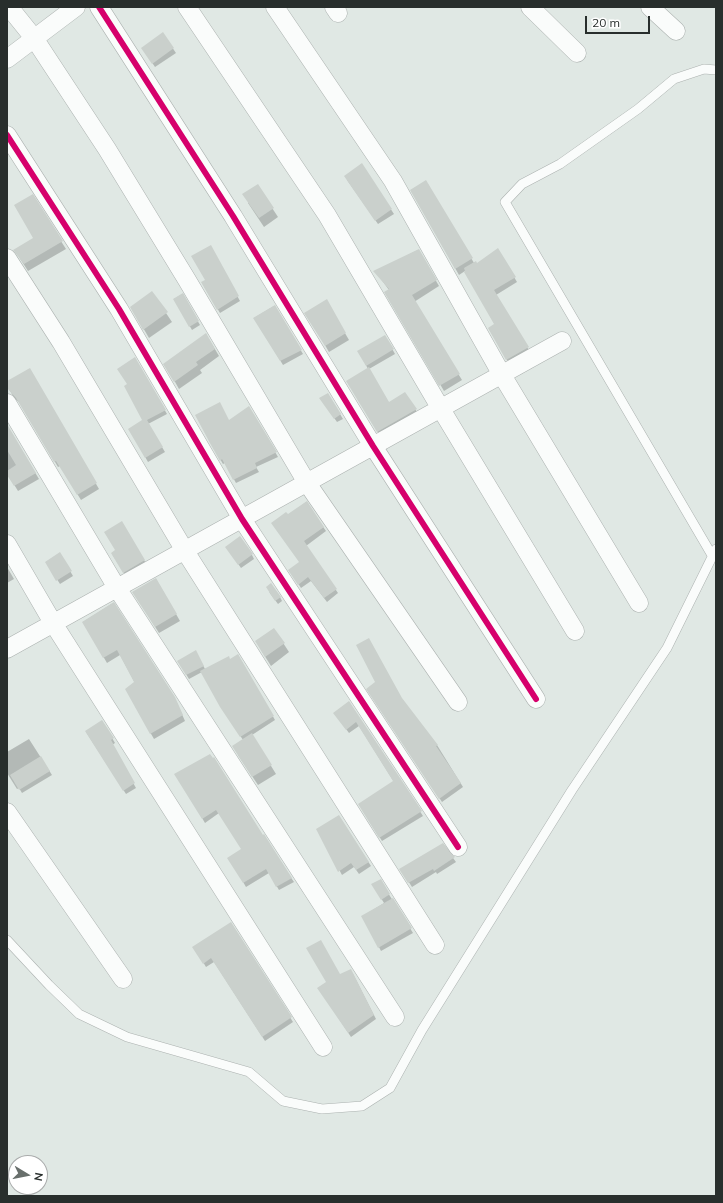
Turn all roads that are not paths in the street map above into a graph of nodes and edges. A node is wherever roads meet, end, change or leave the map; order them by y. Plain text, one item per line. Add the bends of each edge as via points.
1 (10, 7) edge
2 (76, 7) edge
3 (99, 7) edge
4 (187, 7) edge
5 (275, 7) edge
6 (530, 7) edge
7 (650, 7) edge
8 (676, 31) dead end
9 (34, 38) junction
10 (577, 53) dead end
11 (7, 59) edge
12 (716, 70) edge
13 (7, 135) edge
14 (7, 258) edge
15 (562, 341) dead end
16 (502, 375) junction
17 (7, 403) edge
18 (441, 409) junction
19 (373, 446) junction
20 (306, 483) junction
21 (242, 519) junction
22 (7, 544) edge
23 (185, 550) junction
24 (715, 553) edge
25 (117, 588) junction
26 (639, 603) dead end
27 (53, 623) junction
28 (575, 630) dead end
29 (7, 649) edge
30 (536, 699) dead end
31 (458, 702) dead end
32 (7, 812) edge
33 (458, 847) dead end
34 (7, 940) edge
35 (436, 945) dead end
36 (123, 979) dead end
37 (396, 1016) dead end
38 (323, 1047) dead end

1 - 9 street
2 - 9 street
3 - 19 street via 233,216
4 - 18 street via 327,215
5 - 16 street via 393,181
6 - 10 street
7 - 8 street
9 - 11 street
9 - 20 street via 107,149
12 - 24 lane via 704,69 674,79 638,109 560,164 522,184 505,202
13 - 21 street via 119,309
14 - 23 street via 61,342
15 - 16 street
16 - 18 street
16 - 26 street
17 - 25 street
18 - 19 street
18 - 28 street
19 - 20 street
19 - 30 street
20 - 21 street
20 - 31 street
21 - 23 street
21 - 33 street
22 - 27 street
23 - 25 street
23 - 35 street
24 - 34 lane via 668,648 568,797 422,1030 390,1088 362,1106 322,1109 283,1101 249,1072 127,1037 79,1014
25 - 27 street
25 - 37 street
27 - 29 street
27 - 38 street
32 - 36 street

